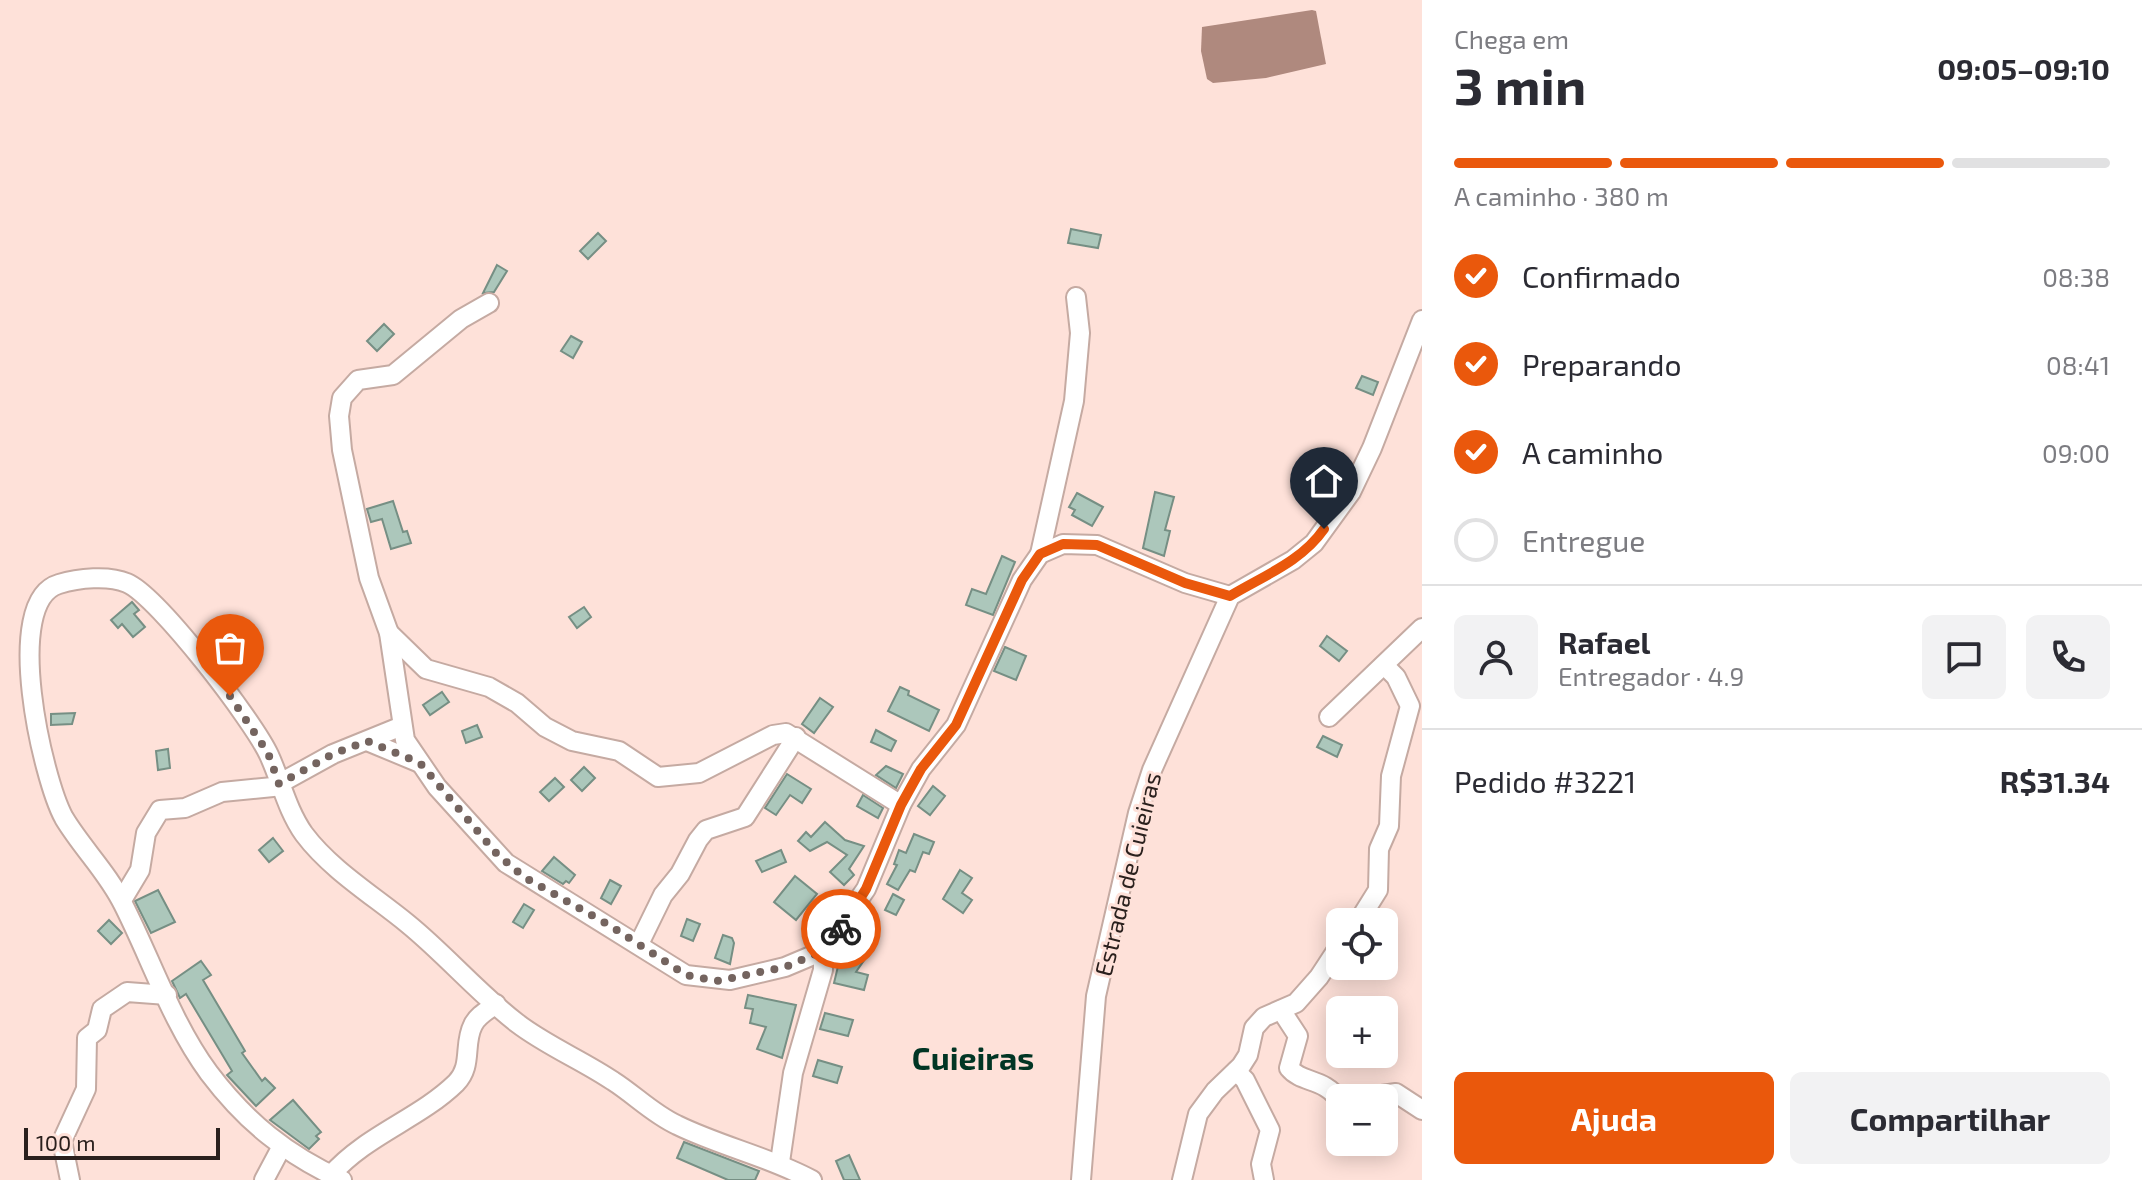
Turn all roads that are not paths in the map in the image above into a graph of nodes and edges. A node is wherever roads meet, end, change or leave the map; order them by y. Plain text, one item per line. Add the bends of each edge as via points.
1 (1076, 297) dead end
2 (489, 303) dead end
3 (1422, 320) edge
4 (1040, 554) junction
5 (1230, 596) junction
6 (1422, 628) edge
7 (389, 633) junction
8 (1384, 665) junction
9 (1329, 717) dead end
10 (402, 726) junction
11 (796, 737) junction
12 (367, 741) junction
13 (420, 763) junction
14 (279, 784) junction
15 (901, 805) junction
16 (122, 900) junction
17 (1367, 908) edge
18 (639, 944) junction
19 (823, 951) junction
20 (1326, 964) edge
21 (167, 995) junction
22 (496, 1004) junction
23 (1281, 1010) junction
24 (1236, 1071) junction
25 (1326, 1086) edge
26 (1398, 1094) edge
27 (1422, 1110) edge
28 (281, 1148) junction
29 (780, 1162) junction
30 (308, 1172) edge
31 (337, 1178) edge
32 (70, 1180) edge
33 (264, 1180) edge
34 (812, 1180) edge
35 (1081, 1180) edge
36 (1182, 1180) edge
37 (1264, 1180) edge

1 - 4 street via 1080,333 1074,401
2 - 7 street via 393,375 358,380 342,398 342,450 369,578
3 - 5 street via 1351,492 1314,543
4 - 5 street via 1063,544 1097,545
4 - 15 street via 1022,580 956,725
5 - 35 street, Estrada de Cuieiras via 1138,813 1096,996
6 - 8 street
7 - 10 street
7 - 11 street via 426,669 499,691 545,727 572,741 619,751 658,777 699,773 773,735
8 - 9 street
8 - 17 street via 1410,706 1391,776 1378,890
10 - 12 street
10 - 13 street
11 - 15 street
11 - 18 street via 745,817 706,830 698,840
12 - 13 street
12 - 14 street
13 - 18 street via 506,863
14 - 16 street via 222,792 185,808 160,810 146,833 140,870
14 - 16 street via 268,753 218,679 130,584 109,578 48,589 37,606 31,636 42,762 64,818
14 - 22 street via 302,831 326,859 448,957
15 - 19 street via 866,889
16 - 21 street
18 - 19 street via 686,975 717,981 785,967
19 - 29 street via 823,970 793,1073
20 - 23 street via 1304,994
21 - 28 street via 207,1070
21 - 32 street via 127,992 102,1009 97,1030 84,1046 86,1089 62,1141
22 - 29 street via 526,1029 673,1123
22 - 31 street via 474,1023 465,1070 454,1085 358,1151
23 - 24 street via 1254,1028 1248,1055
23 - 25 street via 1298,1036 1289,1068
24 - 36 street via 1198,1114
24 - 37 street via 1270,1130 1261,1164
26 - 27 street
28 - 30 street
28 - 33 street
29 - 34 street
30 - 31 street

